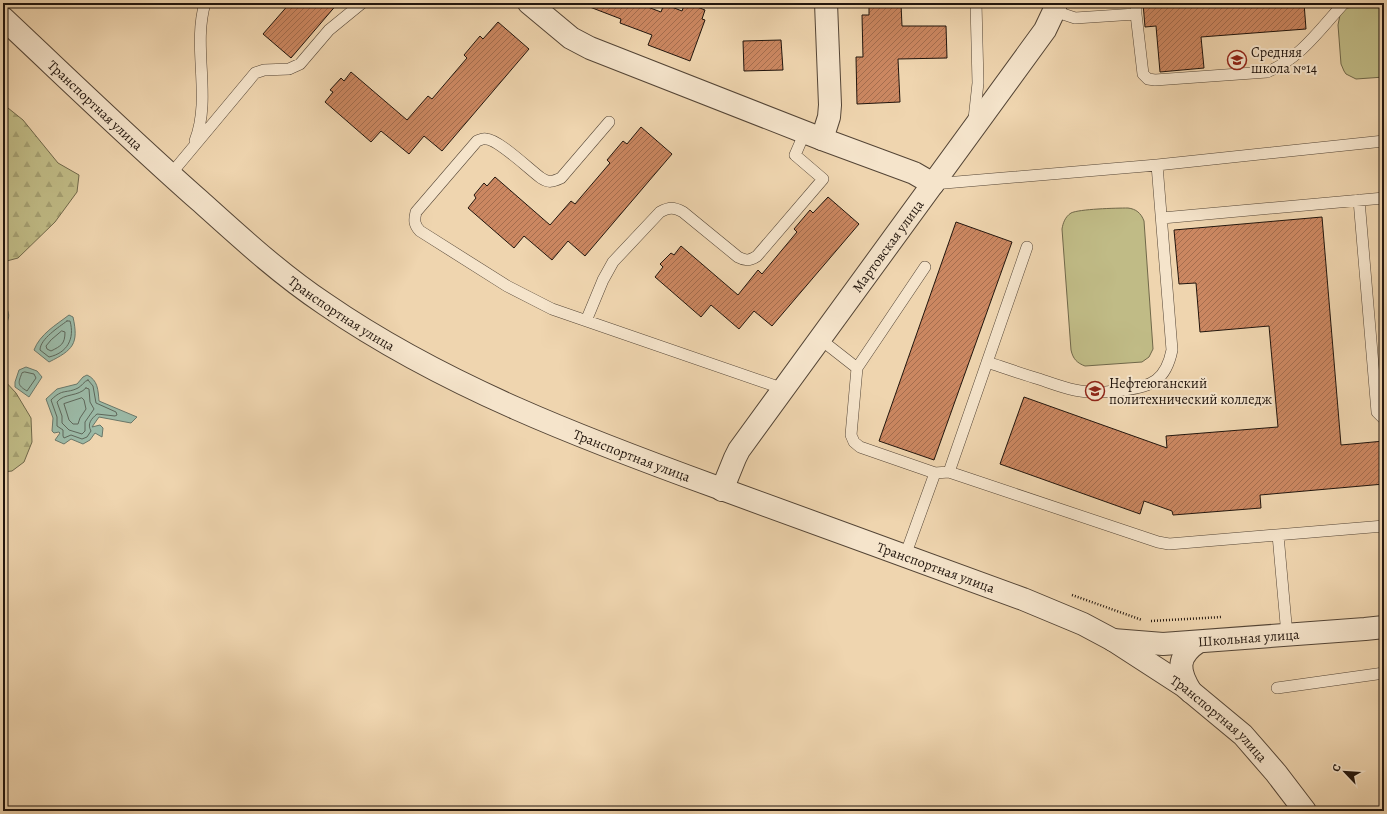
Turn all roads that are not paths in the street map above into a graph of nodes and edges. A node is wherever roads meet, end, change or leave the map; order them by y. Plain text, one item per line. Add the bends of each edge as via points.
1 (205, 3) edge
2 (362, 3) edge
3 (529, 3) edge
4 (826, 3) edge
5 (976, 3) edge
6 (1344, 3) edge
7 (1055, 7) edge
8 (1136, 8) edge
9 (3, 18) edge
10 (609, 122) dead end
11 (973, 129) junction
12 (814, 135) junction
13 (1384, 141) edge
14 (191, 149) junction
15 (1157, 165) junction
16 (170, 175) junction
17 (933, 184) junction
18 (1384, 198) edge
19 (1359, 200) junction
20 (1162, 218) junction
21 (1027, 246) dead end
22 (925, 266) dead end
23 (586, 321) junction
24 (820, 339) junction
25 (987, 362) junction
26 (857, 368) junction
27 (784, 389) junction
28 (1384, 419) edge
29 (949, 472) junction
30 (935, 473) junction
31 (722, 490) junction
32 (1384, 526) edge
33 (1278, 535) junction
34 (905, 556) junction
35 (1384, 627) edge
36 (1287, 635) junction
37 (1113, 640) junction
38 (1198, 642) junction
39 (1384, 673) edge
40 (1277, 688) dead end
41 (1191, 692) junction
42 (1305, 811) edge

1 - 14 lane via 199,37 202,109 199,128
2 - 14 lane via 329,30 300,64 289,69 255,73
3 - 12 street via 571,38 590,48
4 - 12 street via 829,117
5 - 11 lane via 978,84
6 - 8 lane via 1304,48 1275,69 1267,72 1155,80 1148,79 1143,74
7 - 8 lane via 1075,18
7 - 11 street, Мартовская улица via 1045,30
9 - 16 street, Транспортная улица
10 - 23 lane via 561,178 553,182 541,178 500,144 484,138 477,141 416,212 415,219 415,226 420,231 507,286 552,309
11 - 17 street, Мартовская улица
12 - 17 street via 914,173
12 - 23 lane via 795,155 823,179 757,256 751,260 743,260 682,212 676,208 668,208 660,212 613,262 602,280
13 - 15 lane
14 - 16 lane
15 - 17 lane
15 - 20 lane
16 - 31 street, Транспортная улица via 286,276 380,340 480,392 647,462
17 - 24 street, Мартовская улица
18 - 19 lane
19 - 20 lane
19 - 28 lane via 1377,412
20 - 25 lane via 1172,350 1169,364 1161,376 1148,385 1134,388 1078,391
21 - 25 lane
22 - 26 lane
23 - 27 lane
24 - 26 lane
24 - 27 street, Мартовская улица
25 - 29 lane
26 - 30 lane via 850,435 854,442 860,447
27 - 31 street, Мартовская улица via 735,458
29 - 30 lane
29 - 33 lane via 1158,542 1169,544
30 - 34 lane
31 - 34 street, Транспортная улица
32 - 33 lane
33 - 36 lane
34 - 37 street, Транспортная улица via 1023,599 1083,624
35 - 36 street, Школьная улица
36 - 38 street, Школьная улица
37 - 38 street, Школьная улица via 1163,644
37 - 41 street, Транспортная улица
38 - 41 street via 1187,650 1182,665 1183,676
39 - 40 lane
41 - 42 street, Транспортная улица via 1243,735

